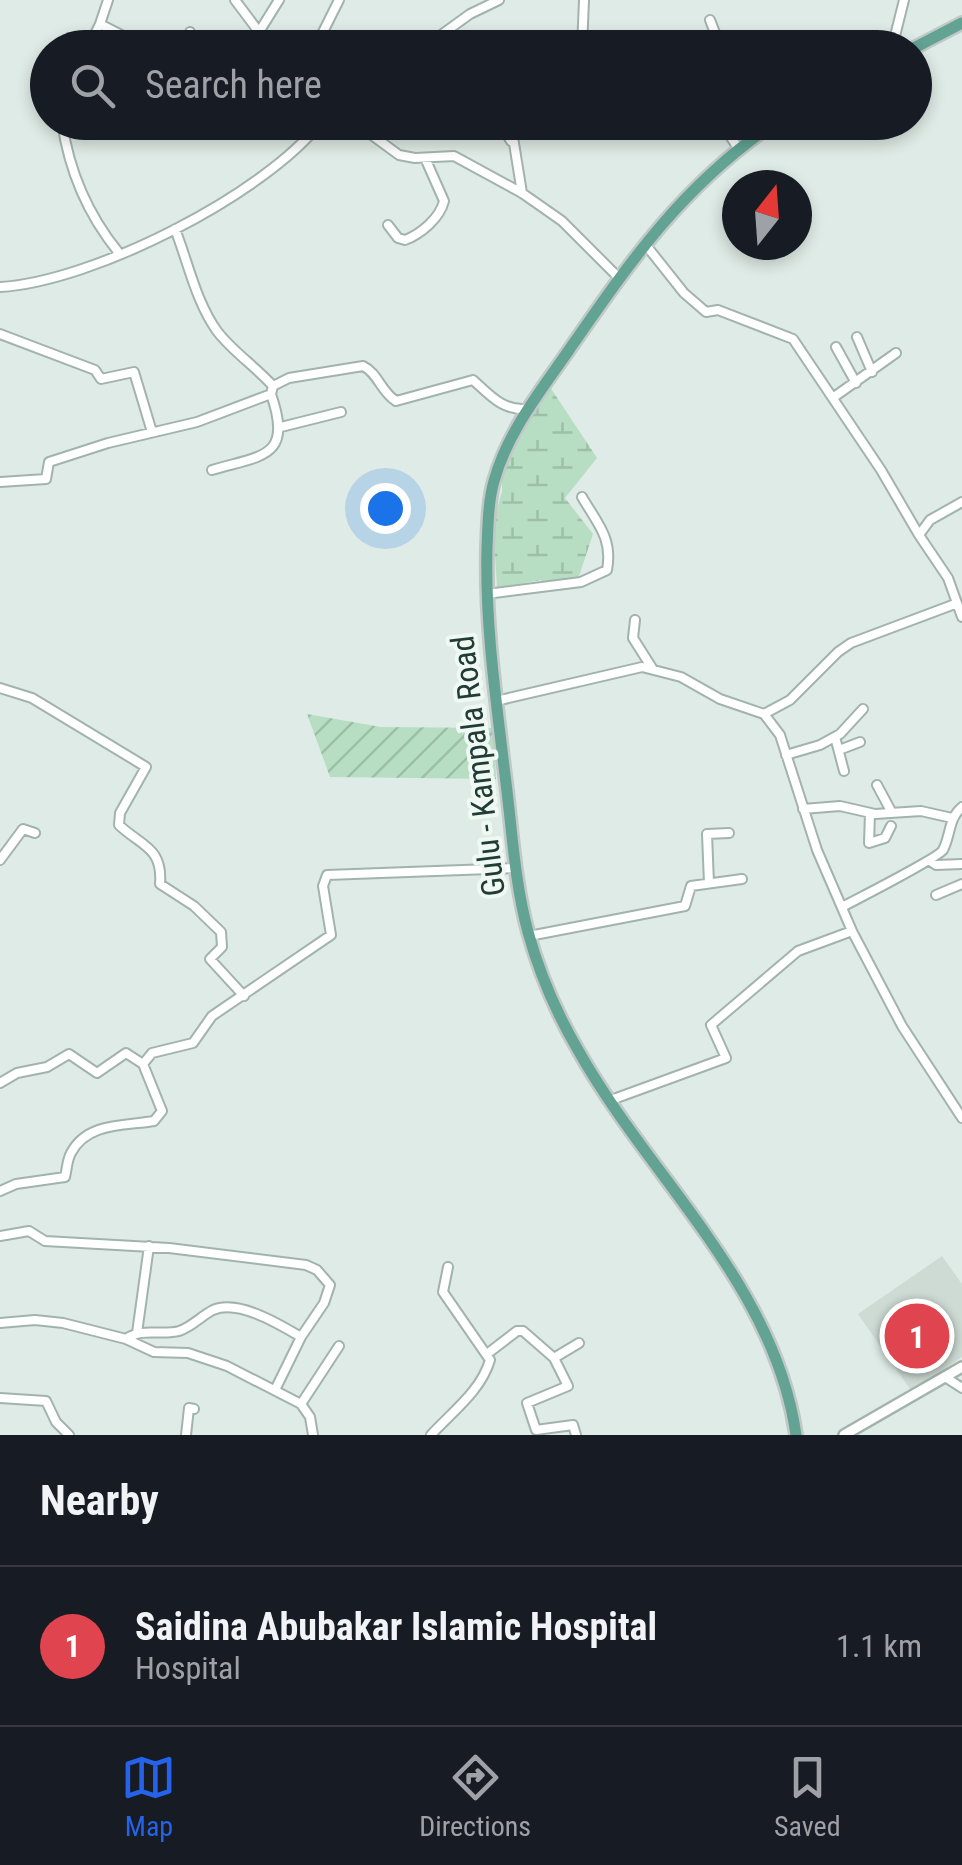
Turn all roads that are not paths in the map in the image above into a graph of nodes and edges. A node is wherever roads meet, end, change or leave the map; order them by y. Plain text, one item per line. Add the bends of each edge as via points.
1 (108, 0) edge
2 (235, 0) edge
3 (279, 0) edge
4 (339, 0) edge
5 (465, 0) edge
6 (499, 0) edge
7 (584, 0) edge
8 (904, 0) edge
9 (470, 14) junction
10 (710, 20) dead end
11 (962, 23) edge
12 (100, 24) junction
13 (97, 30) edge
14 (112, 30) edge
15 (258, 30) edge
16 (260, 30) edge
17 (325, 30) edge
18 (448, 30) edge
19 (583, 30) edge
20 (714, 30) edge
21 (896, 30) edge
22 (932, 39) edge
23 (66, 140) edge
24 (304, 140) edge
25 (379, 140) edge
26 (510, 140) edge
27 (513, 140) edge
28 (733, 140) edge
29 (750, 140) edge
30 (513, 145) junction
31 (738, 148) junction
32 (425, 158) junction
33 (522, 193) junction
34 (388, 225) dead end
35 (175, 229) junction
36 (644, 244) junction
37 (119, 253) junction
38 (618, 278) junction
39 (0, 287) edge
40 (0, 334) edge
41 (856, 337) dead end
42 (836, 347) dead end
43 (896, 354) dead end
44 (872, 372) junction
45 (856, 383) junction
46 (272, 390) junction
47 (834, 397) junction
48 (528, 408) junction
49 (341, 412) dead end
50 (280, 427) junction
51 (152, 432) junction
52 (212, 470) dead end
53 (0, 482) edge
54 (582, 497) dead end
55 (962, 502) edge
56 (918, 534) junction
57 (487, 594) junction
58 (955, 604) junction
59 (962, 617) edge
60 (635, 620) dead end
61 (652, 668) junction
62 (0, 688) edge
63 (496, 701) junction
64 (863, 709) dead end
65 (764, 714) junction
66 (836, 737) junction
67 (860, 742) dead end
68 (838, 750) junction
69 (786, 755) junction
70 (844, 771) dead end
71 (878, 784) dead end
72 (962, 806) edge
73 (803, 809) junction
74 (891, 811) junction
75 (870, 812) junction
76 (952, 818) junction
77 (891, 826) dead end
78 (729, 833) dead end
79 (35, 834) dead end
80 (886, 836) junction
81 (897, 841) dead end
82 (0, 860) edge
83 (930, 862) junction
84 (962, 864) edge
85 (514, 868) junction
86 (742, 879) dead end
87 (708, 883) junction
88 (962, 884) edge
89 (936, 895) dead end
90 (844, 906) junction
91 (852, 931) junction
92 (529, 936) junction
93 (244, 996) junction
94 (143, 1064) junction
95 (0, 1083) edge
96 (611, 1100) junction
97 (961, 1116) edge
98 (0, 1191) edge
99 (0, 1236) edge
100 (149, 1246) junction
101 (448, 1266) dead end
102 (0, 1324) edge
103 (137, 1333) junction
104 (301, 1337) junction
105 (126, 1339) junction
106 (579, 1342) dead end
107 (338, 1346) dead end
108 (487, 1354) junction
109 (554, 1358) junction
110 (962, 1367) edge
111 (945, 1377) junction
112 (962, 1388) edge
113 (275, 1390) junction
114 (0, 1398) edge
115 (301, 1404) junction
116 (194, 1409) dead end
117 (69, 1435) edge
118 (186, 1435) edge
119 (312, 1435) edge
120 (431, 1435) edge
121 (576, 1435) edge
122 (796, 1435) edge
123 (844, 1435) edge

1 - 12 street
2 - 15 street
3 - 16 street
4 - 17 street
5 - 9 street
6 - 9 street
7 - 19 street
8 - 21 street
9 - 18 street
10 - 20 street
11 - 22 main road
12 - 13 street
12 - 14 street
23 - 37 street via 83,196
24 - 35 street via 247,189
25 - 32 street via 400,155
26 - 30 street
27 - 30 street
28 - 31 street
29 - 31 main road, Gulu - Kampala Road
30 - 33 street
31 - 36 main road, Gulu - Kampala Road
32 - 33 street via 454,156
32 - 34 street via 443,208 405,240
33 - 38 street via 562,221
35 - 37 street
35 - 46 street via 210,320
36 - 38 main road, Gulu - Kampala Road
36 - 47 street via 706,312 718,310 793,339
37 - 39 street via 49,280
38 - 48 main road, Gulu - Kampala Road
40 - 51 street via 95,370 102,379 134,372
41 - 44 street
42 - 45 street
43 - 44 street
44 - 45 street
45 - 47 street
46 - 48 street via 289,378 363,366 396,400 473,380 495,401
46 - 50 street
46 - 51 street via 197,422
47 - 56 street
48 - 57 main road, Gulu - Kampala Road via 492,486
49 - 50 street
50 - 52 street via 267,454
51 - 53 street via 48,462 46,479
54 - 57 street via 608,537 607,570 581,582
55 - 56 street
56 - 58 street via 948,578
57 - 63 main road, Gulu - Kampala Road
58 - 59 street
58 - 65 street via 851,644 790,700
60 - 61 street via 632,638
61 - 63 street
61 - 65 street
62 - 93 street via 32,698 146,767 119,825 149,845 162,870 160,884 221,932 222,946 210,959
63 - 85 main road, Gulu - Kampala Road
64 - 66 street
65 - 69 street
66 - 68 street
66 - 69 street
67 - 68 street
68 - 70 street
69 - 73 street
71 - 74 street
72 - 76 street
73 - 75 street
73 - 90 street
74 - 75 street
74 - 76 street
75 - 80 street via 869,843
76 - 83 street via 943,851
77 - 80 street
78 - 87 street via 706,834
79 - 82 street via 23,829
80 - 81 street
83 - 84 street
83 - 90 street
85 - 92 main road, Gulu - Kampala Road
85 - 93 street via 327,876 331,935
86 - 87 street
87 - 92 street via 690,886 685,906
88 - 89 street
90 - 91 street
91 - 96 street via 798,951 711,1025 725,1059
91 - 97 street via 902,1026
92 - 96 main road, Gulu - Kampala Road via 577,1049
93 - 94 street via 212,1016 193,1042 152,1053
94 - 95 street via 122,1054 93,1073 70,1054
94 - 98 street via 161,1108 158,1118 106,1126 81,1139 65,1177
96 - 122 main road, Gulu - Kampala Road via 758,1320 787,1388
99 - 100 street via 28,1231 45,1241
100 - 103 street
100 - 104 street via 317,1270 330,1285
101 - 108 street via 443,1292
102 - 105 street via 48,1321
103 - 104 street via 180,1331 225,1307
103 - 105 street
104 - 113 street
105 - 113 street via 154,1352 188,1353 228,1366
106 - 109 street
107 - 115 street
108 - 109 street via 519,1331
108 - 120 street via 487,1370
109 - 121 street via 568,1386 528,1401 530,1418 536,1430 573,1425
110 - 111 street
111 - 112 street
111 - 123 street
113 - 115 street
114 - 117 street via 46,1401
115 - 119 street
116 - 118 street via 189,1408

